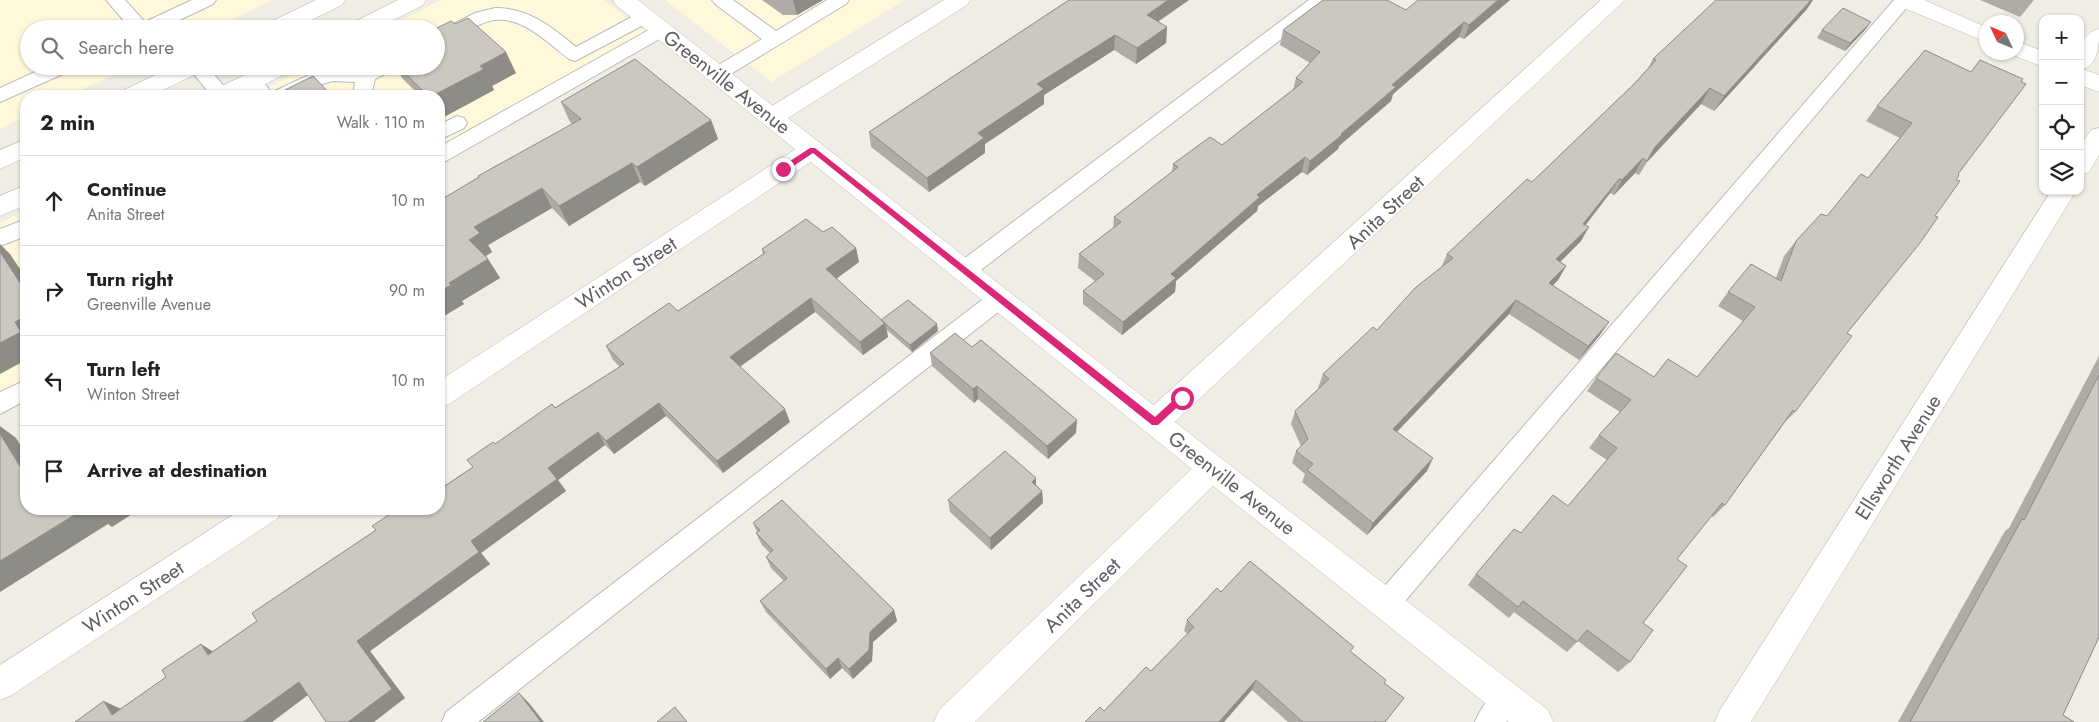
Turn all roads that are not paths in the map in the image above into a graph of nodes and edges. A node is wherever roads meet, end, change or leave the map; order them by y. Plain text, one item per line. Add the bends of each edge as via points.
1 (115, 0) edge
2 (207, 0) edge
3 (334, 0) edge
4 (415, 0) edge
5 (624, 0) edge
6 (722, 0) edge
7 (840, 0) edge
8 (959, 0) edge
9 (1321, 0) edge
10 (1614, 0) edge
11 (1904, 0) edge
12 (133, 20) edge
13 (164, 20) edge
14 (293, 20) edge
15 (376, 20) edge
16 (654, 24) junction
17 (1979, 32) edge
18 (445, 35) edge
19 (2099, 36) edge
20 (775, 39) junction
21 (2024, 52) edge
22 (2039, 58) edge
23 (2082, 60) edge
24 (717, 74) junction
25 (46, 75) edge
26 (176, 75) edge
27 (203, 75) edge
28 (273, 75) edge
29 (333, 75) edge
30 (333, 75) edge
31 (366, 76) joint
32 (2084, 78) edge
33 (2099, 84) edge
34 (258, 89) edge
35 (145, 90) edge
36 (217, 90) edge
37 (294, 90) edge
38 (363, 90) edge
39 (0, 96) edge
40 (772, 117) junction
41 (457, 124) dead end
42 (445, 130) edge
43 (2099, 136) edge
44 (813, 149) junction
45 (20, 150) edge
46 (445, 152) edge
47 (0, 160) edge
48 (2084, 160) edge
49 (2061, 195) edge
50 (20, 230) edge
51 (0, 238) edge
52 (965, 270) junction
53 (999, 298) junction
54 (20, 392) edge
55 (445, 392) edge
56 (0, 404) edge
57 (1155, 422) junction
58 (1212, 468) junction
59 (258, 515) edge
60 (1386, 604) junction
61 (0, 684) edge
62 (1498, 711) edge
63 (456, 722) edge
64 (951, 722) edge
65 (1536, 722) edge
66 (1732, 722) edge

1 - 12 lane
2 - 13 lane
3 - 14 street
4 - 15 street
5 - 16 street, Greenville Avenue
6 - 20 lane
7 - 20 lane
8 - 40 street
9 - 52 lane
10 - 57 street, Anita Street
11 - 17 street
11 - 60 lane
16 - 18 lane via 575,55 532,21 506,13 482,16
16 - 24 street, Greenville Avenue
16 - 46 lane
19 - 23 street
20 - 24 lane
21 - 22 street
24 - 40 street, Greenville Avenue
25 - 39 lane
26 - 35 street
27 - 36 lane
28 - 34 street
29 - 37 lane
30 - 31 lane
31 - 38 lane
32 - 33 street
40 - 44 street, Greenville Avenue
41 - 42 lane
43 - 48 street
44 - 52 street, Greenville Avenue
44 - 55 street, Winton Street
45 - 47 street
49 - 66 street, Ellsworth Avenue
50 - 51 lane
52 - 53 street, Greenville Avenue
53 - 57 street, Greenville Avenue
53 - 63 lane
54 - 56 lane
57 - 58 street, Greenville Avenue
58 - 60 street, Greenville Avenue
58 - 64 street, Anita Street
59 - 61 street, Winton Street
60 - 62 street, Greenville Avenue
62 - 65 street, Greenville Avenue

